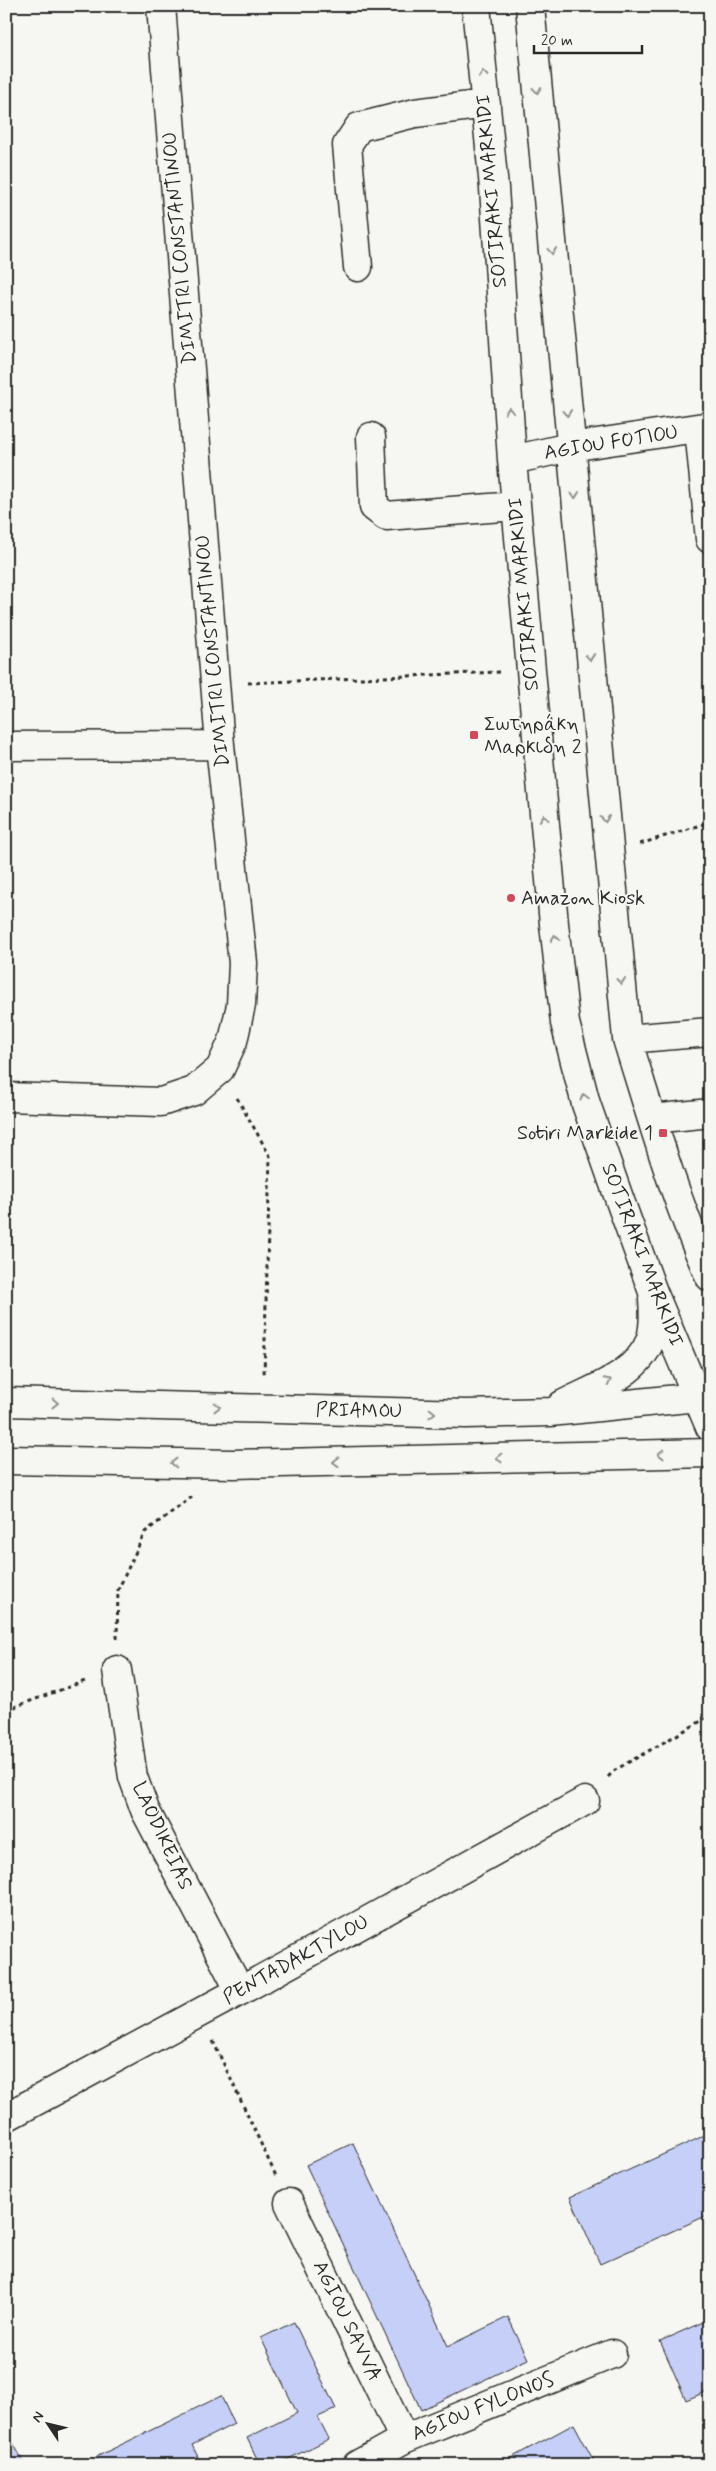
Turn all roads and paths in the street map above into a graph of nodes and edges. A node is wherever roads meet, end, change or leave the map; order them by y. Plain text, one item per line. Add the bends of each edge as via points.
1 (160, 6) edge
2 (476, 6) edge
3 (530, 6) edge
4 (486, 104) junction
5 (358, 267) dead end
6 (704, 427) edge
7 (371, 437) dead end
8 (570, 447) junction
9 (512, 460) junction
10 (516, 506) junction
11 (710, 539) edge
12 (531, 671) junction
13 (215, 685) junction
14 (220, 745) junction
15 (6, 746) edge
16 (710, 822) edge
17 (608, 854) junction
18 (710, 1032) edge
19 (627, 1039) junction
20 (220, 1069) junction
21 (6, 1098) edge
22 (710, 1113) edge
23 (652, 1119) junction
24 (710, 1277) edge
25 (653, 1292) junction
26 (703, 1395) edge
27 (6, 1402) edge
28 (263, 1408) junction
29 (550, 1412) junction
30 (710, 1427) edge
31 (710, 1453) edge
32 (6, 1460) edge
33 (234, 1464) junction
34 (117, 1670) junction
35 (6, 1710) edge
36 (710, 1716) edge
37 (585, 1801) joint
38 (240, 1991) junction
39 (200, 2013) junction
40 (6, 2116) edge
41 (289, 2204) joint
42 (612, 2354) dead end
43 (404, 2439) junction
44 (357, 2465) edge

1 - 13 street, DIMITRI CONSTANTINOU
4 -> 2 street, SOTIRAKI MARKIDI
3 -> 8 street
4 - 5 street via 415,113 358,127 347,144
9 -> 4 street, SOTIRAKI MARKIDI
6 - 8 street, AGIOU FOTIOU
6 - 11 street
7 - 10 street via 374,507 386,516
8 - 9 street, AGIOU FOTIOU
8 -> 17 street
9 - 10 street, SOTIRAKI MARKIDI
10 - 12 street, SOTIRAKI MARKIDI
12 - 13 path
25 -> 12 street, SOTIRAKI MARKIDI via 586,1104 565,1023
13 - 14 street, DIMITRI CONSTANTINOU
14 - 15 street
14 - 20 street, DIMITRI CONSTANTINOU via 243,963 239,1014 233,1041
16 - 17 path
17 -> 19 street
18 - 19 street
19 - 23 street
20 - 21 street, DIMITRI CONSTANTINOU via 194,1092 161,1102
20 - 28 path via 270,1156
22 - 23 street
23 - 24 street
25 - 26 street, SOTIRAKI MARKIDI
29 -> 25 street via 617,1377 641,1359 654,1322
26 - 29 street, PRIAMOU
26 - 30 street, SOTIRAKI MARKIDI
27 -> 28 street, PRIAMOU
28 -> 29 street, PRIAMOU via 466,1414
31 -> 33 street
33 -> 32 street
33 - 34 path via 145,1532 118,1590
34 - 35 path
34 - 38 street, LAODIKEIAS via 133,1776 145,1810
36 - 37 path via 615,1770
37 - 38 street, PENTADAKTYLOU
38 - 39 street, PENTADAKTYLOU
39 - 40 street, PENTADAKTYLOU
39 - 41 path
41 - 43 street, AGIOU SAVVA
42 - 43 street, AGIOU FYLONOS
43 - 44 street, AGIOU FYLONOS

